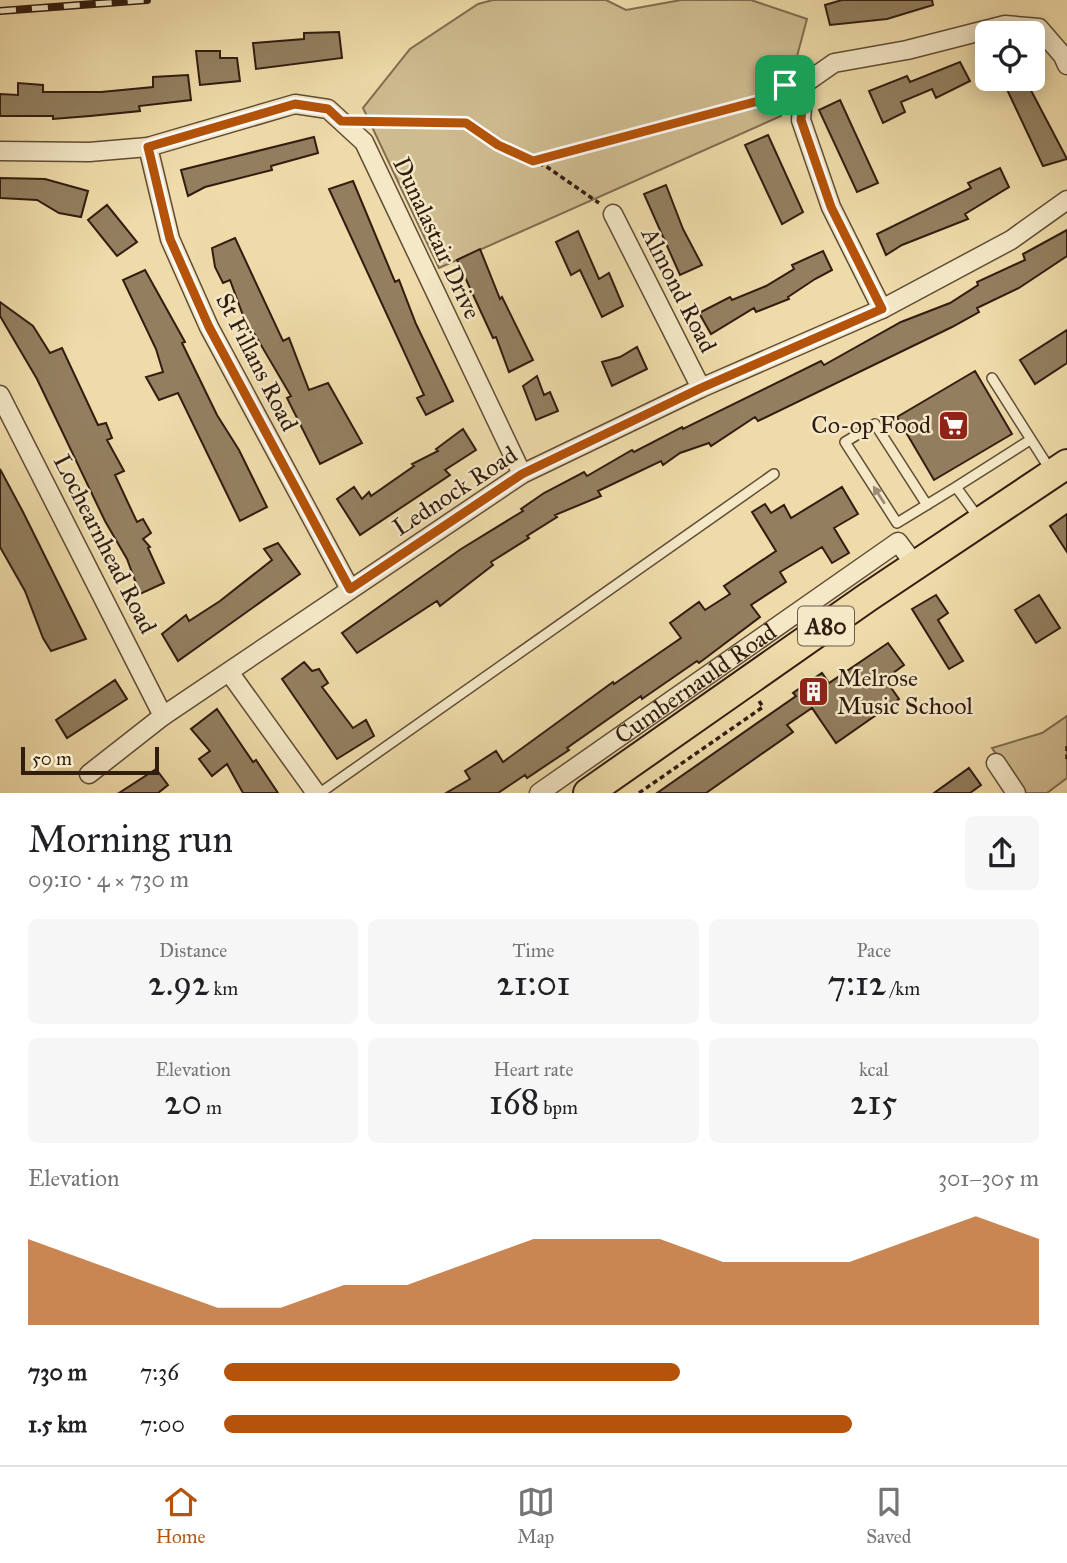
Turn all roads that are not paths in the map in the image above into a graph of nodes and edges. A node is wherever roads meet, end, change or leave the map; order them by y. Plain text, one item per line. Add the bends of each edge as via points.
1 (1067, 65) edge
2 (148, 147) junction
3 (0, 151) edge
4 (1067, 200) edge
5 (613, 214) road end
6 (882, 309) junction
7 (992, 378) dead end
8 (701, 388) junction
9 (0, 395) edge
10 (1030, 440) junction
11 (1060, 469) edge
12 (522, 474) junction
13 (774, 474) dead end
14 (956, 487) junction
15 (927, 505) junction
16 (981, 521) junction
17 (915, 565) junction
18 (350, 589) junction
19 (229, 672) junction
20 (163, 716) junction
21 (996, 763) dead end
22 (89, 774) dead end
23 (318, 793) edge
24 (539, 793) edge
25 (588, 793) edge
26 (1016, 793) edge

1 - 6 street via 1039,28 1005,25 834,63 804,84 801,120 827,195
2 - 3 street, Dunalastair Drive
2 - 12 street, Dunalastair Drive via 295,104 328,109 364,142
2 - 18 street, St Fillans Road via 170,239 209,327
4 - 6 street, Lednock Road via 1011,240
5 - 8 street, Almond Road
6 - 8 street, Lednock Road
7 - 10 lane
8 - 12 street, Lednock Road
9 - 20 street, Lochearnhead Road
10 - 11 lane
10 - 14 lane
11 - 16 main road, Cumbernauld Road / A80
12 - 18 street, Lednock Road
13 - 23 lane
14 - 15 lane
14 - 16 lane
15 -> 15 lane via 897,523 845,442 875,424
16 - 17 main road, Cumbernauld Road / A80
17 - 24 street, Cumbernauld Road via 898,542
17 - 25 main road, Cumbernauld Road / A80
18 - 19 street, Lednock Road
19 - 20 street, Lednock Road
19 - 23 street
20 - 22 street, Lednock Road
21 - 26 street

